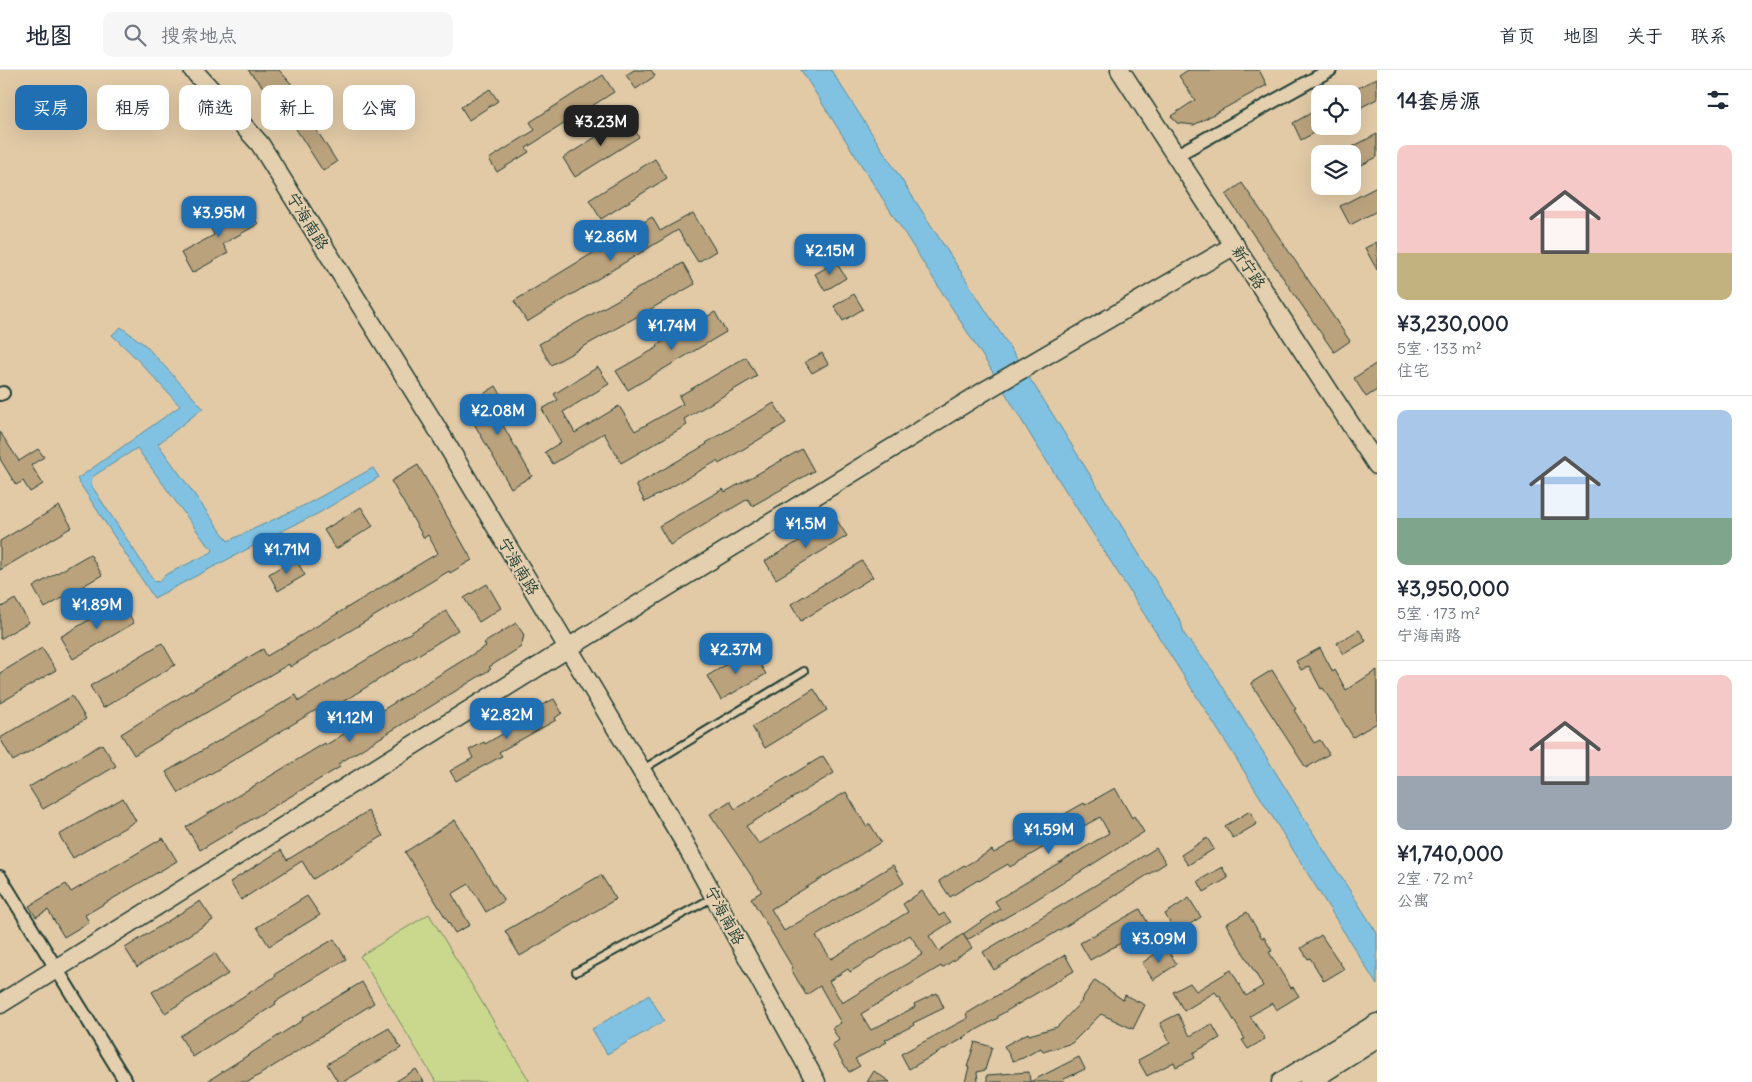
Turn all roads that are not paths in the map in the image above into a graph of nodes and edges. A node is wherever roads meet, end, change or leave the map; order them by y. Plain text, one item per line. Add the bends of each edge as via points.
1 (193, 70) edge
2 (1120, 70) edge
3 (1330, 70) edge
4 (1175, 156) junction
5 (1235, 245) junction
6 (1377, 465) edge
7 (568, 648) junction
8 (804, 671) dead end
9 (641, 770) junction
10 (0, 877) edge
11 (714, 897) junction
12 (56, 968) junction
13 (576, 972) dead end
14 (0, 1004) edge
15 (1377, 1023) edge
16 (1377, 1039) edge
17 (126, 1082) edge
18 (816, 1082) edge
19 (1280, 1082) edge
20 (1309, 1082) edge

1 - 7 street, 宁海南路 via 260,144 435,425
2 - 4 street, 新宁路
3 - 4 street
4 - 5 street, 新宁路
5 - 6 street, 新宁路
5 - 7 street via 993,386
7 - 9 street, 宁海南路
7 - 12 street
8 - 9 lane
9 - 11 street, 宁海南路
10 - 12 street
11 - 13 lane
11 - 18 street, 宁海南路
12 - 14 street
12 - 17 street
15 - 19 street
16 - 20 street

